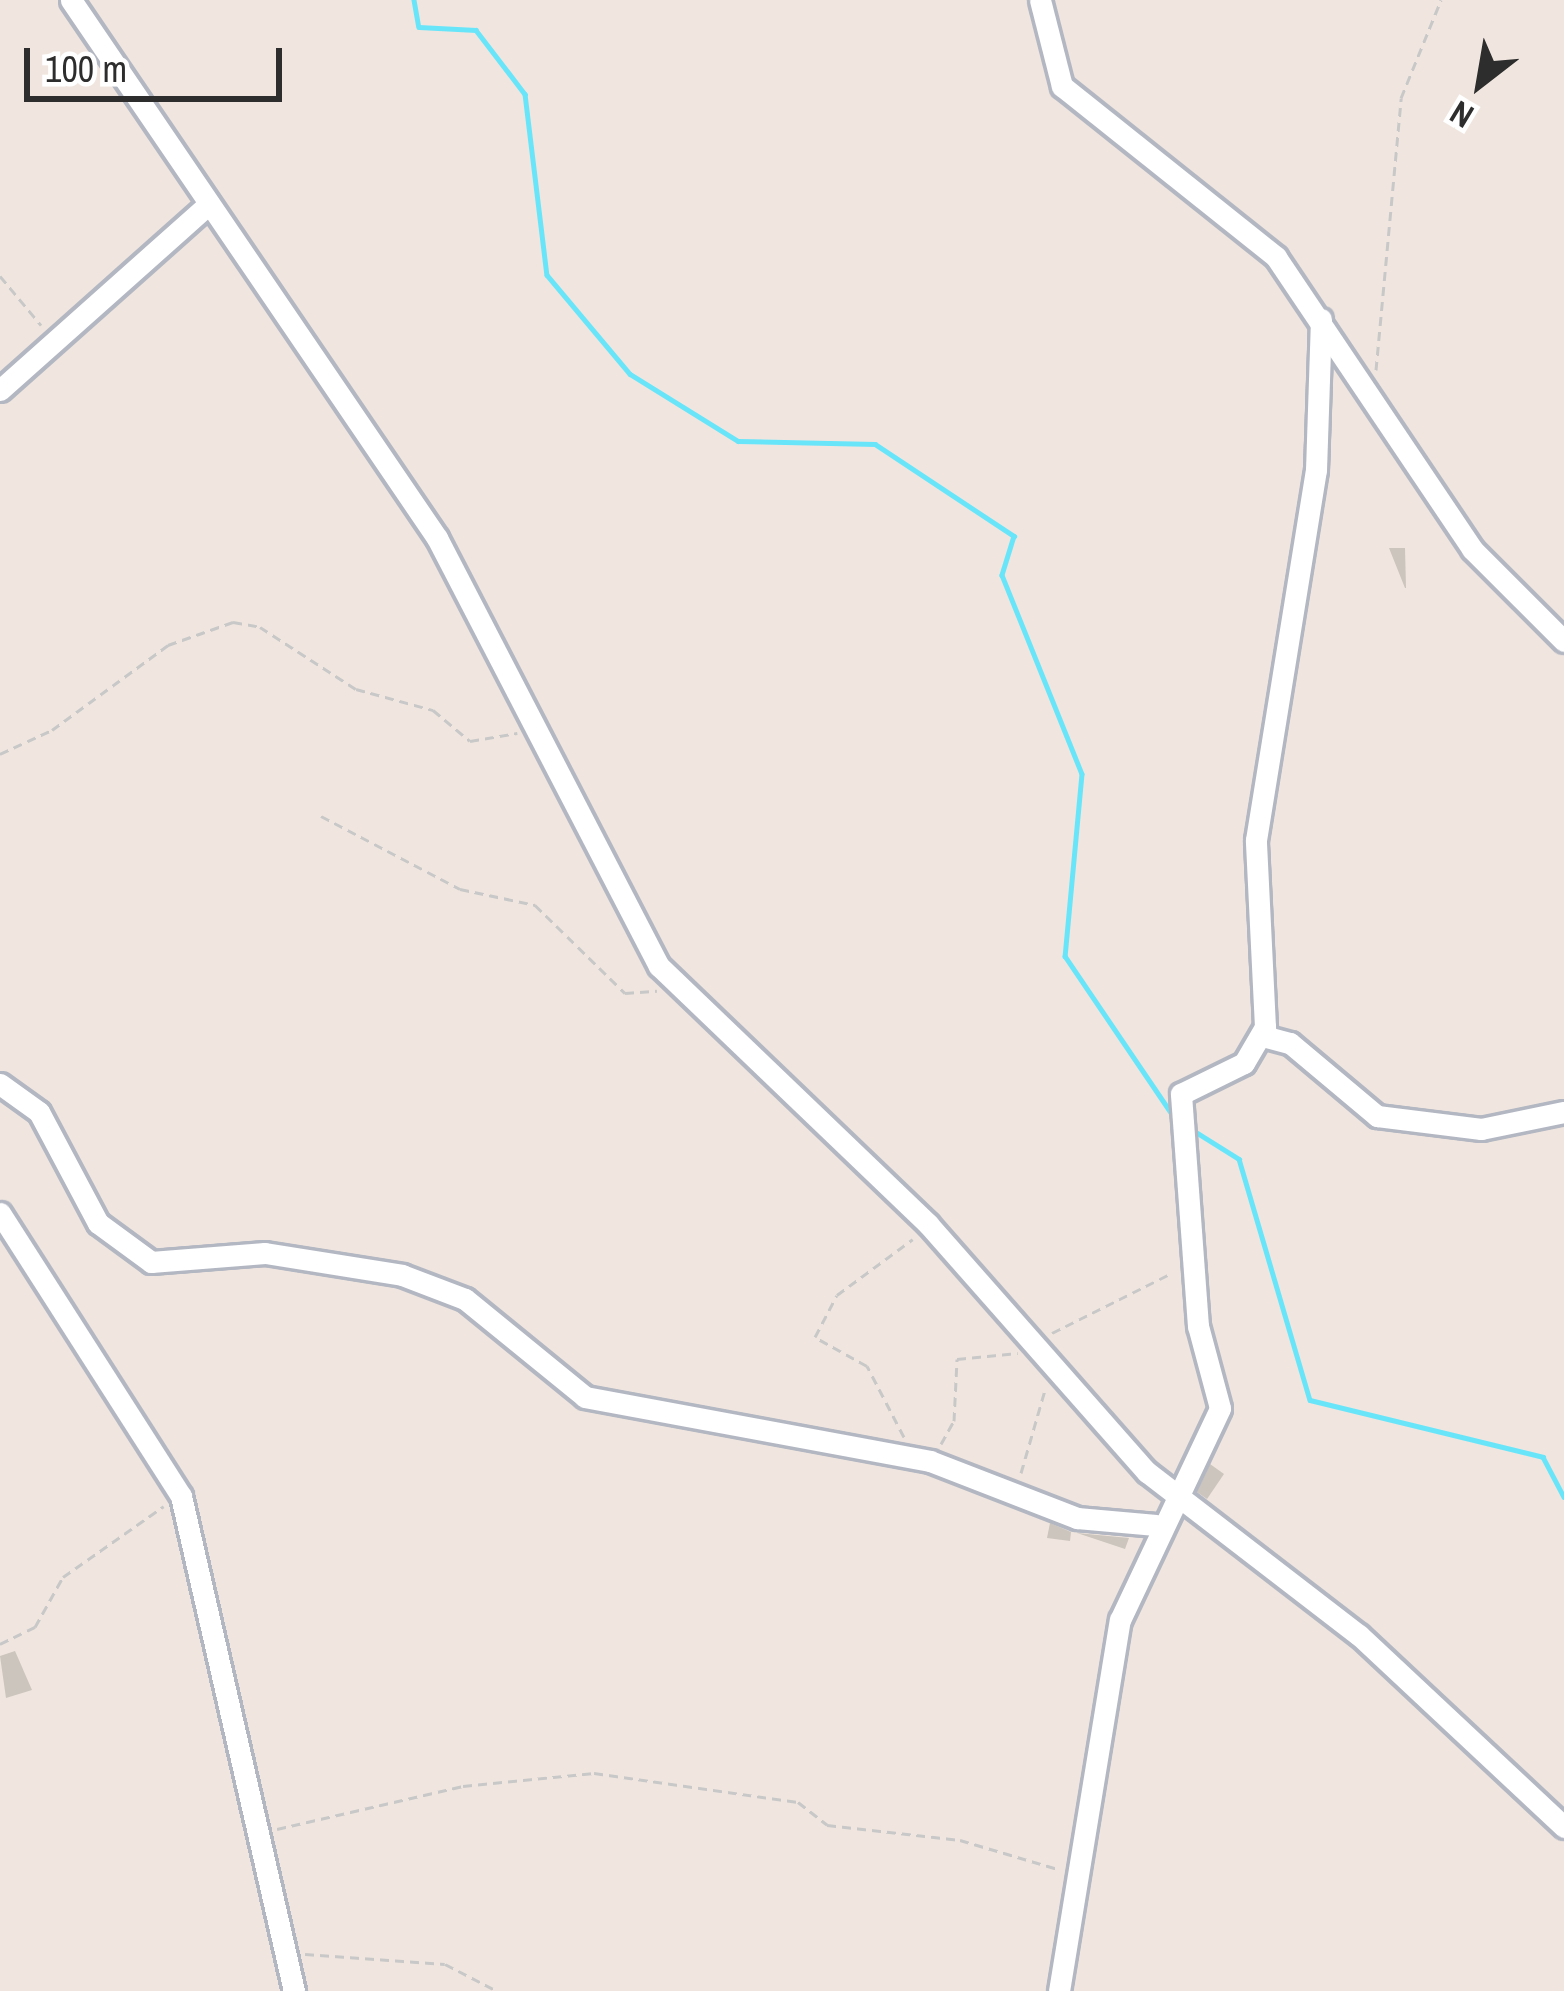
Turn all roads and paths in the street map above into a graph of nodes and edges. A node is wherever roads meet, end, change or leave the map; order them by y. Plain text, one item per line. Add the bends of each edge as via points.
1 (71, 0) edge
2 (1040, 0) edge
3 (1441, 0) edge
4 (208, 204) junction
5 (0, 276) edge
6 (1321, 319) junction
7 (48, 337) junction
8 (1371, 389) junction
9 (0, 390) edge
10 (1564, 641) edge
11 (530, 729) junction
12 (0, 754) edge
13 (321, 815) dead end
14 (673, 980) junction
15 (1263, 1036) junction
16 (0, 1084) edge
17 (1564, 1112) edge
18 (0, 1213) edge
19 (928, 1224) junction
20 (1196, 1264) junction
21 (1031, 1346) junction
22 (1056, 1376) junction
23 (924, 1460) junction
24 (1172, 1494) junction
25 (181, 1496) junction
26 (1016, 1498) junction
27 (1156, 1525) junction
28 (0, 1644) edge
29 (1564, 1827) edge
30 (259, 1832) junction
31 (1083, 1875) junction
32 (285, 1953) junction
33 (294, 1991) edge
34 (497, 1991) edge
35 (1058, 1991) edge

1 - 4 street
2 - 6 street via 1062,86 1276,256
3 - 8 path via 1402,98
4 - 7 street
4 - 11 street via 437,538
5 - 7 path
6 - 8 street
6 - 15 street via 1316,470 1256,841
7 - 9 street
8 - 10 street via 1472,548
11 - 12 path via 470,741 433,710 356,689 260,627 233,622 168,645
11 - 14 street via 614,896
13 - 14 path via 460,889 535,905 632,997
14 - 19 street
15 - 17 street via 1290,1043 1377,1116 1481,1129
15 - 20 street via 1244,1063 1182,1088
16 - 23 street via 39,1112 98,1223 151,1262 265,1252 402,1275 465,1299 585,1397
18 - 25 street
19 - 21 street
19 - 23 path via 837,1295 815,1337 867,1366
20 - 21 path
20 - 24 street via 1198,1326 1220,1408
21 - 22 street
21 - 23 path via 999,1363 957,1359 948,1376 955,1421
22 - 24 street
22 - 26 path
23 - 26 street
24 - 27 street
24 - 29 street via 1359,1634
25 - 28 path via 63,1577 35,1627
25 - 30 street
26 - 27 street
27 - 31 street via 1102,1685
30 - 31 path via 463,1786 594,1773 798,1802 827,1825 960,1840
30 - 32 street
31 - 35 street
32 - 33 street
32 - 34 path via 446,1964

